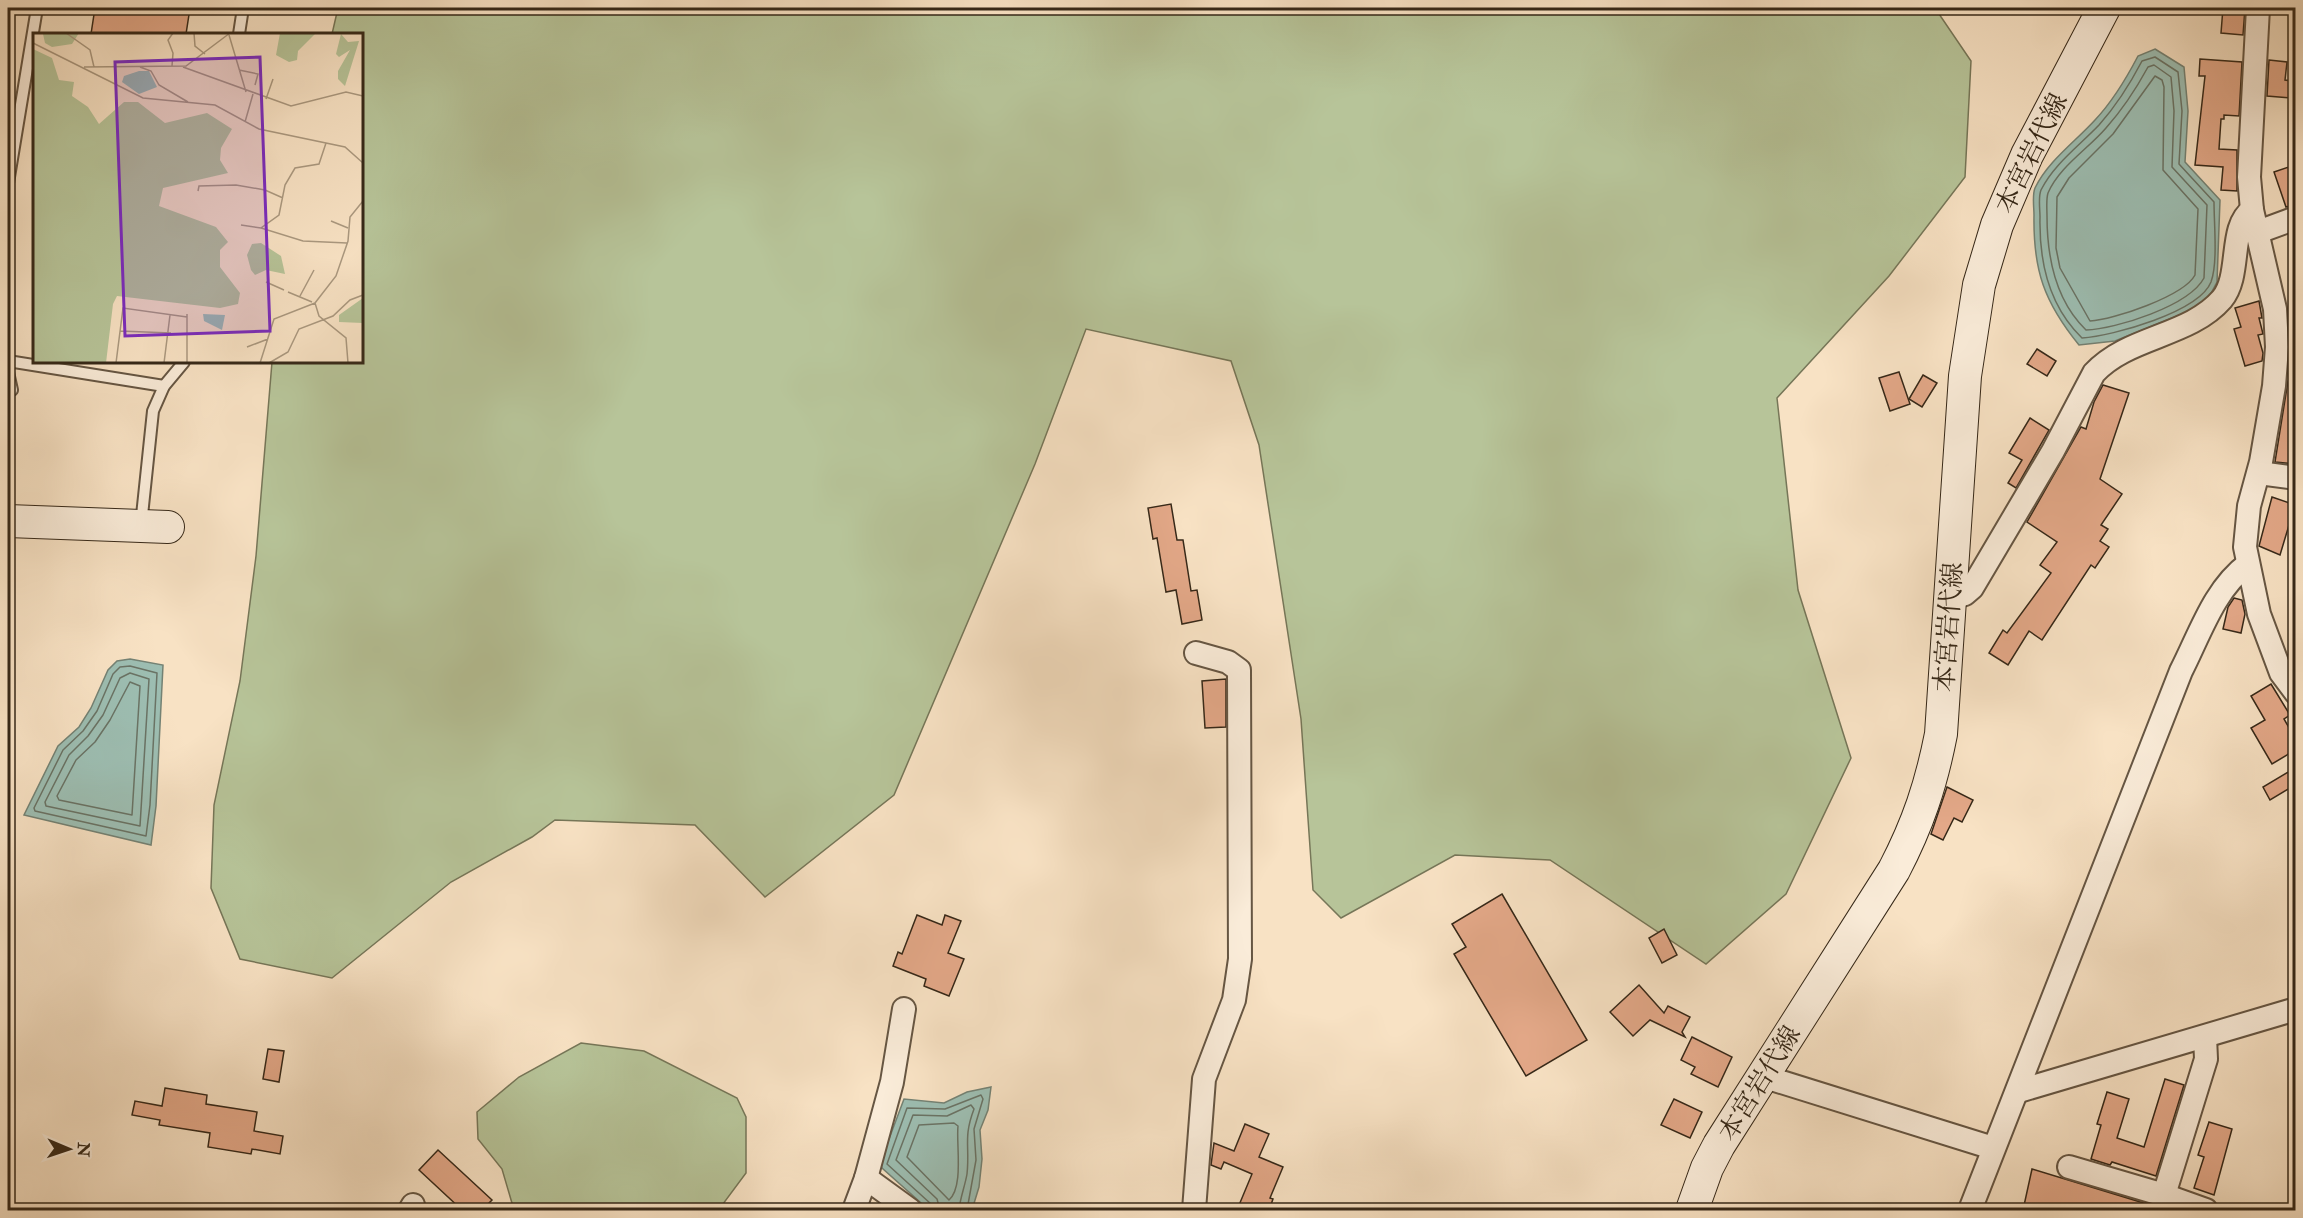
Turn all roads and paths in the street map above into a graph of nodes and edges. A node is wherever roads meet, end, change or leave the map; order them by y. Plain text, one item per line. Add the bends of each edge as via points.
1 (37, 8) edge
2 (243, 8) edge
3 (2104, 8) edge
4 (2258, 8) edge
5 (239, 33) edge
6 (8, 183) edge
7 (2252, 210) junction
8 (2295, 218) edge
9 (2258, 232) junction
10 (8, 361) edge
11 (183, 363) edge
12 (8, 372) edge
13 (164, 386) junction
14 (12, 390) dead end
15 (2259, 473) junction
16 (2295, 478) edge
17 (8, 521) edge
18 (155, 526) joint
19 (2248, 564) junction
20 (1950, 598) junction
21 (1196, 653) dead end
22 (2295, 693) edge
23 (904, 1009) dead end
24 (2295, 1009) edge
25 (2205, 1037) junction
26 (1762, 1076) junction
27 (2019, 1091) junction
28 (1993, 1148) junction
29 (2068, 1167) dead end
30 (866, 1178) junction
31 (2164, 1195) junction
32 (854, 1210) edge
33 (910, 1210) edge
34 (1194, 1210) edge
35 (1692, 1210) edge
36 (1970, 1210) edge
37 (2206, 1210) edge

1 - 6 lane
2 - 5 lane
3 - 20 main road, 本宮岩代線 via 2027,155 1984,265 1965,376
4 - 7 street via 2249,177
7 - 9 street
7 - 20 street via 2242,221 2234,272 2221,300 2190,322 2116,355 2094,373 1972,588
8 - 9 street
9 - 15 street via 2275,309 2277,347
10 - 13 lane
11 - 13 lane
12 - 14 lane
13 - 18 lane via 153,411
15 - 16 street
15 - 19 street via 2246,528
17 - 18 main road
19 - 22 street via 2270,646
19 - 27 street via 2233,575 2219,594 2181,671
20 - 26 main road, 本宮岩代線 via 1941,734 1917,826 1877,897
21 - 34 street via 1228,662 1239,670 1240,959 1233,1000 1204,1079
23 - 30 street via 892,1082
24 - 25 street
25 - 27 street
25 - 31 street via 2206,1059
26 - 28 street
26 - 35 main road, 本宮岩代線 via 1707,1168
27 - 28 street
28 - 36 street
29 - 31 street
30 - 32 street
30 - 33 street
31 - 37 street

